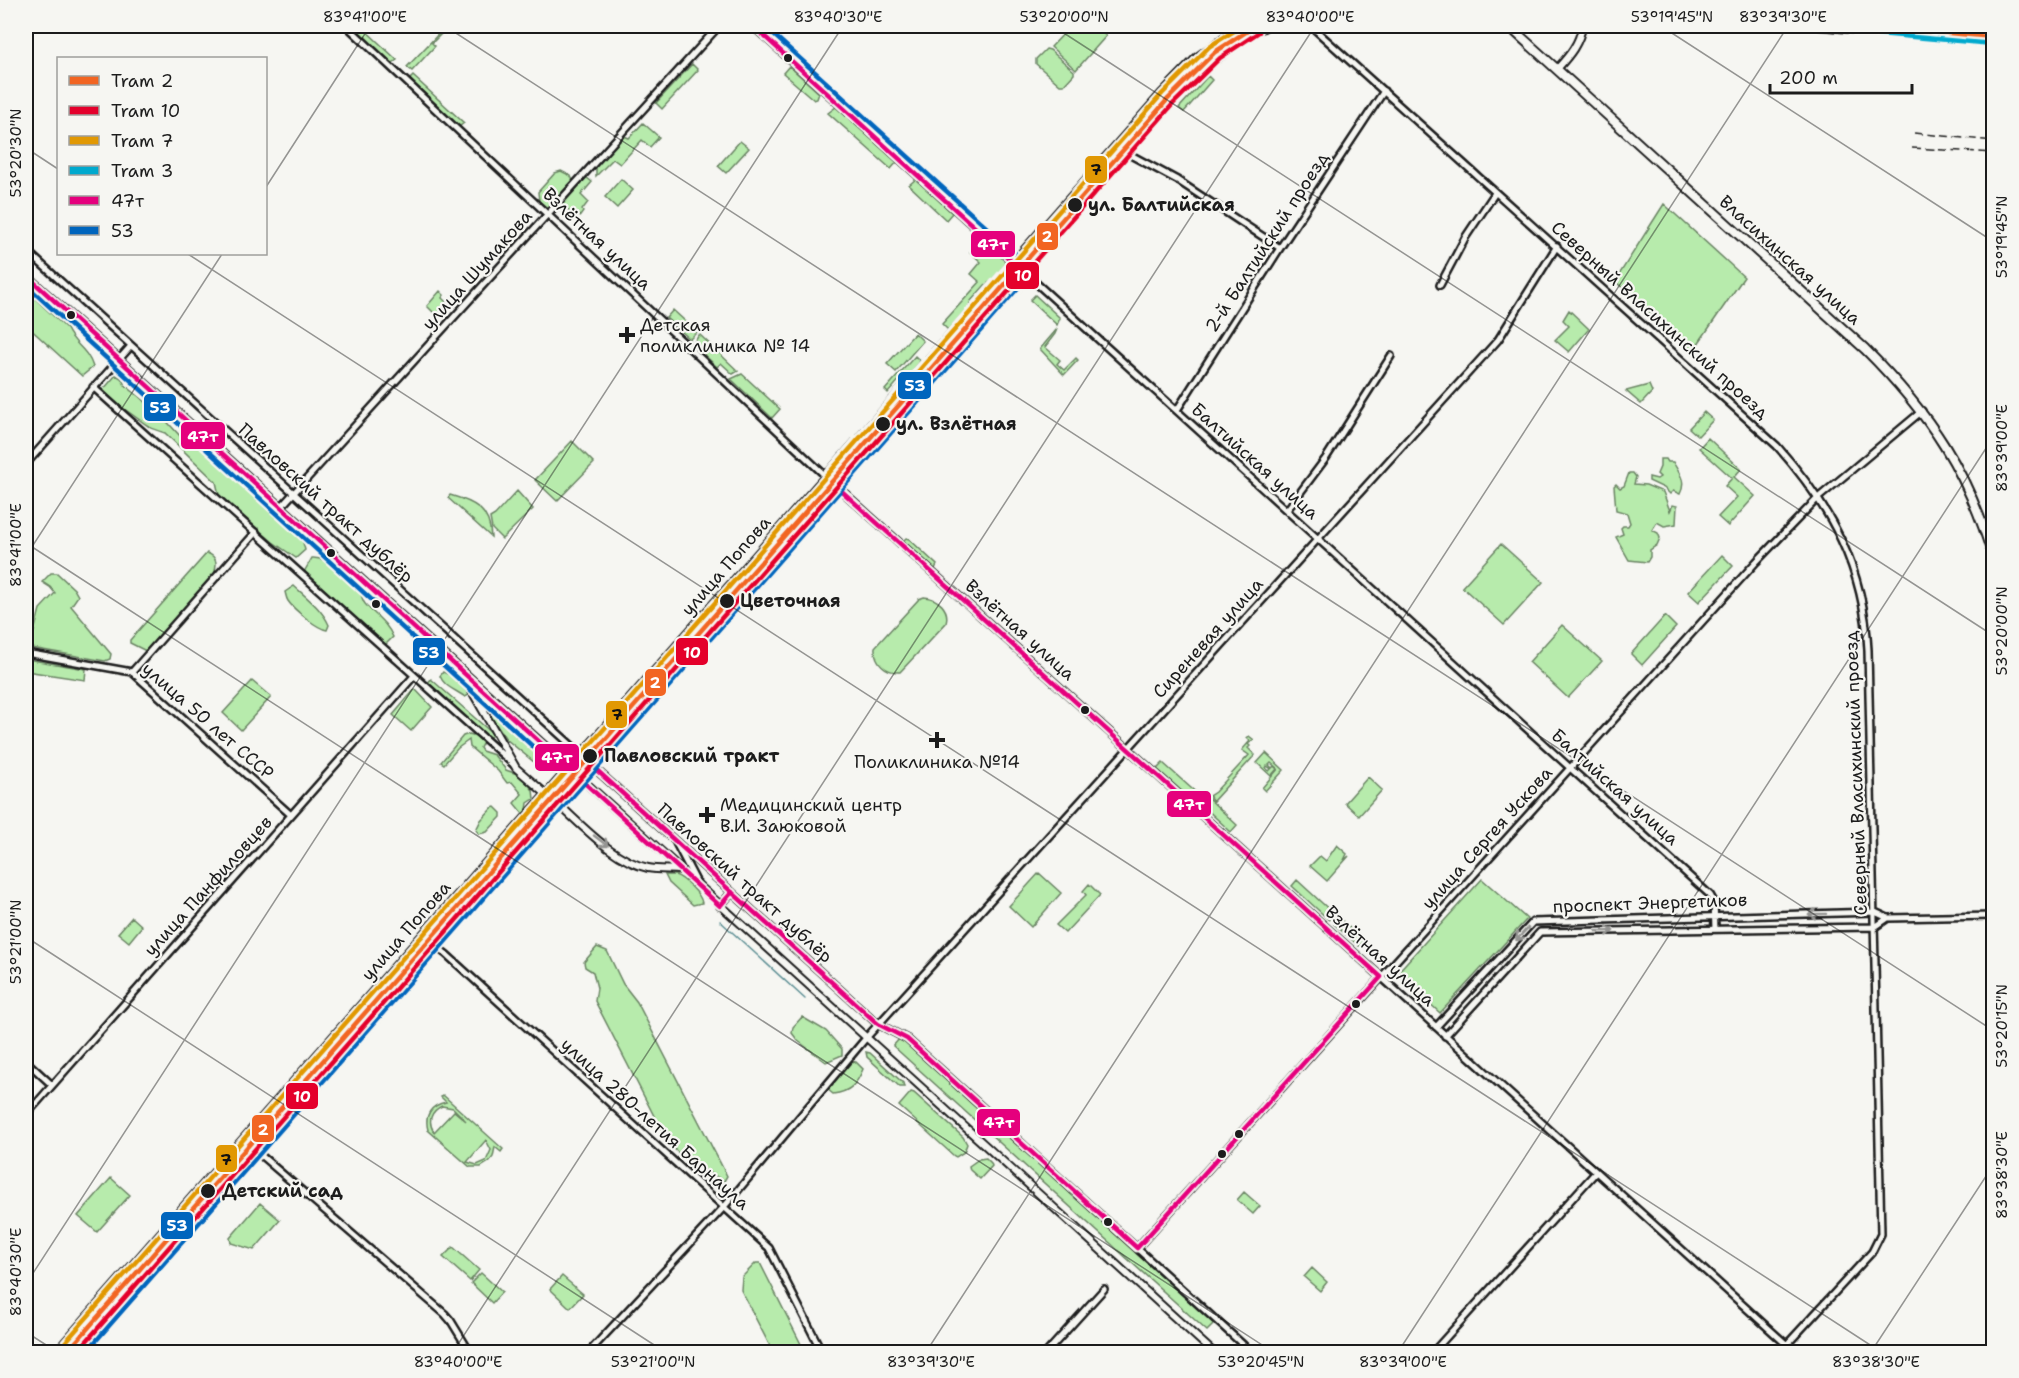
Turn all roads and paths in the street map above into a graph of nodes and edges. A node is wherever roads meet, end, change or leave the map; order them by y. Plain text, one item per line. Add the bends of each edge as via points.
1 (347, 26) edge
2 (719, 26) edge
3 (753, 26) edge
4 (1239, 26) edge
5 (1267, 26) edge
6 (1311, 26) edge
7 (1509, 26) edge
8 (1582, 26) edge
9 (1818, 26) edge
10 (1962, 26) edge
11 (1994, 29) edge
12 (1994, 43) edge
13 (1557, 69) junction
14 (1384, 91) junction
15 (1127, 153) junction
16 (1495, 193) junction
17 (548, 213) junction
18 (1040, 231) junction
19 (1051, 240) junction
20 (1557, 246) junction
21 (1280, 248) junction
22 (26, 250) edge
23 (1013, 261) junction
24 (1023, 271) junction
25 (26, 275) edge
26 (1440, 285) dead end
27 (131, 346) junction
28 (1391, 356) dead end
29 (118, 359) junction
30 (93, 387) junction
31 (1177, 410) junction
32 (1922, 411) junction
33 (26, 464) edge
34 (825, 476) junction
35 (836, 485) junction
36 (293, 494) junction
37 (1818, 498) junction
38 (281, 507) junction
39 (1287, 510) junction
40 (256, 532) junction
41 (1318, 539) junction
42 (1994, 560) edge
43 (677, 645) junction
44 (26, 653) edge
45 (688, 654) junction
46 (447, 658) junction
47 (132, 672) junction
48 (414, 676) junction
49 (1129, 749) junction
50 (581, 754) junction
51 (591, 765) junction
52 (516, 768) junction
53 (568, 768) junction
54 (1571, 768) junction
55 (579, 778) junction
56 (546, 794) junction
57 (557, 803) junction
58 (291, 815) junction
59 (674, 839) junction
60 (680, 870) junction
61 (468, 883) junction
62 (699, 886) junction
63 (479, 892) junction
64 (732, 892) junction
65 (720, 906) junction
66 (1875, 912) junction
67 (1994, 916) edge
68 (1715, 917) junction
69 (1888, 918) junction
70 (1875, 927) junction
71 (1715, 929) junction
72 (422, 936) junction
73 (434, 944) junction
74 (1381, 977) junction
75 (1480, 980) junction
76 (1489, 988) junction
77 (878, 1024) junction
78 (1436, 1027) junction
79 (1445, 1036) junction
80 (866, 1038) junction
81 (26, 1061) edge
82 (52, 1085) junction
83 (26, 1115) edge
84 (243, 1140) junction
85 (254, 1149) junction
86 (1596, 1172) junction
87 (724, 1207) junction
88 (1137, 1248) junction
89 (1104, 1289) dead end
90 (1787, 1346) junction
91 (56, 1353) edge
92 (76, 1353) edge
93 (470, 1353) edge
94 (589, 1353) edge
95 (822, 1353) edge
96 (1047, 1353) edge
97 (1213, 1353) edge
98 (1251, 1353) edge
99 (1433, 1353) edge
100 (1780, 1353) edge

1 - 17 street, Взлётная улица
2 - 17 street, улица Шумакова
3 - 23 main road, Балтийская улица
4 - 18 main road, улица Попова via 1181,72
5 - 15 main road, улица Попова via 1204,69
6 - 14 street, Северный Власихинский проезд
7 - 13 highway, Власихинская улица
8 - 13 main road via 1573,50
9 - 12 main road
10 - 11 main road
13 - 32 highway, Власихинская улица via 1865,349
14 - 16 street, Северный Власихинский проезд
14 - 21 street, 2-й Балтийский проезд
15 - 19 main road, улица Попова
15 - 21 street via 1178,180
16 - 20 street, Северный Власихинский проезд
16 - 26 street
17 - 34 street, Взлётная улица
17 - 36 street, улица Шумакова
18 - 19 main road
18 - 23 main road, улица Попова
19 - 24 main road, улица Попова
20 - 37 street, Северный Власихинский проезд via 1777,446
20 - 41 street, Сиреневая улица via 1498,340
21 - 31 street, 2-й Балтийский проезд
22 - 27 street, Павловский тракт дублёр
23 - 24 main road, Балтийская улица
23 - 34 main road, улица Попова
24 - 31 street, Балтийская улица
24 - 35 main road, улица Попова
25 - 29 main road
27 - 29 street
27 - 36 street, Павловский тракт дублёр
28 - 39 street via 1326,458
29 - 30 street
29 - 38 main road
30 - 33 street
30 - 40 street
31 - 39 street, Балтийская улица
32 - 37 street, улица Сергея Ускова
32 - 42 highway, Власихинская улица via 1964,478
34 - 35 street, Взлётная улица
34 - 43 main road, улица Попова
35 - 45 main road, улица Попова
35 - 49 street, Взлётная улица
36 - 38 street, улица Шумакова
36 - 50 street, Павловский тракт дублёр
37 - 54 street, улица Сергея Ускова
37 - 66 street, Северный Власихинский проезд via 1851,560 1867,631
38 - 46 main road
39 - 41 street, Балтийская улица
40 - 47 street
40 - 48 street
41 - 49 street, Сиреневая улица
41 - 54 street, Балтийская улица
43 - 45 main road
43 - 50 main road, улица Попова
44 - 47 street, улица 50 лет СССР
45 - 51 main road, улица Попова
46 - 52 main road via 473,693
46 - 53 main road
47 - 58 street, улица 50 лет СССР
48 - 52 street
48 - 58 street, улица Панфиловцев
49 - 74 street, Взлётная улица
49 - 77 street, Сиреневая улица
50 - 53 main road, улица Попова
51 - 55 main road, улица Попова
51 - 59 street, Павловский тракт дублёр
52 - 56 main road
53 - 55 main road
53 - 56 main road, улица Попова
54 - 68 street, Балтийская улица via 1710,895
54 - 74 street, улица Сергея Ускова
55 - 57 main road, улица Попова
55 - 60 main road
56 - 61 main road, улица Попова
57 -> 60 main road via 598,840 638,865
57 - 63 main road, улица Попова
58 - 82 street, улица Панфиловцев
59 - 62 street
59 - 64 street, Павловский тракт дублёр
60 - 62 main road
61 - 63 main road
61 - 72 main road, улица Попова
62 - 65 main road
63 - 73 main road, улица Попова
64 - 65 street
64 - 77 street, Павловский тракт дублёр
65 - 80 main road
66 -> 68 street, проспект Энергетиков
66 - 69 street
66 - 70 street, Северный Власихинский проезд
67 - 69 street
68 - 71 street, Балтийская улица
68 -> 75 street, проспект Энергетиков via 1533,922
69 - 70 street
70 - 71 street, проспект Энергетиков
70 - 90 street, Северный Власихинский проезд via 1881,1234 1872,1252
76 -> 71 street, проспект Энергетиков via 1540,932
72 - 73 street, улица 280-летия Барнаула
72 - 84 main road, улица Попова
73 - 85 main road, улица Попова
73 - 87 street, улица 280-летия Барнаула
74 - 78 street, Взлётная улица
74 - 88 street, улица Сергея Ускова
75 - 76 street
75 - 78 street, проспект Энергетиков
76 - 79 street, проспект Энергетиков
77 - 80 street, Сиреневая улица
77 - 88 street, Павловский тракт дублёр via 907,1039
78 - 79 street, Взлётная улица
79 - 86 street, Взлётная улица
80 - 87 street, Сиреневая улица
80 - 97 main road
81 - 82 street
82 - 83 street, улица Панфиловцев
84 - 85 street
84 - 91 main road, улица Попова
85 - 92 main road, улица Попова
85 - 93 street via 452,1321
86 - 90 street, Взлётная улица
86 - 99 street
87 - 94 street, Сиреневая улица
87 - 95 street, улица 280-летия Барнаула via 769,1248
88 - 98 street, Павловский тракт дублёр
89 - 96 street
90 - 100 street, Северный Власихинский проезд

